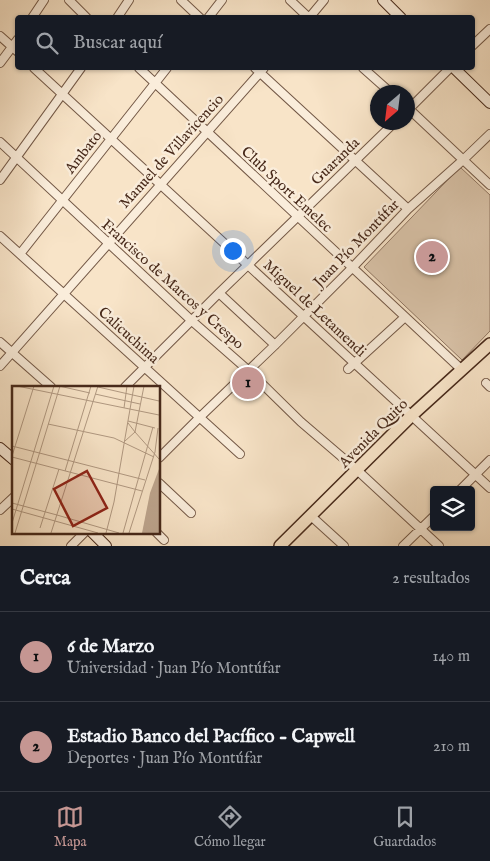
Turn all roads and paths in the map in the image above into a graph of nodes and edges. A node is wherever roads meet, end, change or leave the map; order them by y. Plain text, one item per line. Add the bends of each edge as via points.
1 (44, 0) edge
2 (69, 0) edge
3 (129, 0) edge
4 (181, 0) edge
5 (222, 0) edge
6 (290, 0) edge
7 (324, 0) edge
8 (383, 0) edge
9 (34, 15) edge
10 (84, 15) edge
11 (119, 15) edge
12 (197, 15) edge
13 (210, 15) edge
14 (307, 15) edge
15 (311, 15) edge
16 (399, 15) edge
17 (490, 29) edge
18 (0, 36) edge
19 (475, 43) edge
20 (15, 50) edge
21 (0, 63) edge
22 (36, 70) edge
23 (80, 70) edge
24 (140, 70) edge
25 (165, 70) edge
26 (259, 70) edge
27 (261, 70) edge
28 (365, 70) edge
29 (450, 70) edge
30 (454, 70) edge
31 (155, 83) junction
32 (382, 85) edge
33 (62, 94) junction
34 (415, 102) edge
35 (490, 103) edge
36 (415, 115) edge
37 (387, 130) edge
38 (207, 132) junction
39 (490, 134) edge
40 (111, 139) junction
41 (0, 142) edge
42 (16, 157) junction
43 (355, 160) junction
44 (464, 160) junction
45 (0, 180) edge
46 (160, 184) junction
47 (490, 184) edge
48 (62, 200) junction
49 (408, 209) junction
50 (298, 217) junction
51 (0, 236) edge
52 (108, 243) junction
53 (20, 254) junction
54 (248, 265) junction
55 (352, 268) junction
56 (219, 293) junction
57 (64, 294) junction
58 (304, 316) junction
59 (404, 317) junction
60 (192, 320) junction
61 (0, 342) edge
62 (490, 344) edge
63 (275, 345) junction
64 (12, 352) junction
65 (0, 366) edge
66 (351, 366) junction
67 (145, 368) junction
68 (462, 370) junction
69 (249, 371) junction
70 (50, 386) edge
71 (126, 386) edge
72 (410, 416) junction
73 (199, 418) junction
74 (0, 448) edge
75 (240, 454) dead end
76 (160, 457) edge
77 (12, 458) edge
78 (490, 460) edge
79 (357, 470) junction
80 (476, 474) junction
81 (160, 484) edge
82 (464, 486) edge
83 (490, 488) edge
84 (12, 499) edge
85 (0, 510) edge
86 (191, 513) dead end
87 (311, 516) junction
88 (430, 520) edge
89 (421, 529) junction
90 (83, 534) edge
91 (94, 534) edge
92 (158, 534) edge
93 (164, 540) dead end
94 (70, 546) edge
95 (106, 546) edge
96 (280, 546) edge
97 (344, 546) edge
98 (403, 546) edge
99 (439, 546) edge

1 - 9 street
2 - 10 street
3 - 11 street
4 - 12 street
5 - 13 street
6 - 14 street
7 - 15 street
8 - 16 street
17 - 19 street
18 - 20 street
20 - 21 street
22 - 33 street, Miguel de Letamendi
23 - 33 street
24 - 31 street, Club Sport Emelec
25 - 31 street, Ambato
26 - 38 street, Manuel de Villavicencio
27 - 43 street
28 - 32 street
29 - 34 street
30 - 35 street
31 - 38 street, Club Sport Emelec
31 - 40 street, Ambato
33 - 40 street, Miguel de Letamendi
33 - 42 street
36 - 44 street
37 - 43 street, Guaranda
38 - 46 street, Manuel de Villavicencio
38 - 50 street, Club Sport Emelec
39 - 44 street, Juan Pío Montúfar
40 - 46 street, Miguel de Letamendi
40 - 48 street, Ambato
41 - 42 street, Francisco de Marcos y Crespo
42 - 45 street
42 - 48 street, Francisco de Marcos y Crespo
43 - 49 street
43 - 50 street, Guaranda
44 - 47 street
44 - 49 street, Juan Pío Montúfar
46 - 52 street, Manuel de Villavicencio
46 - 54 street, Miguel de Letamendi
48 - 52 street, Francisco de Marcos y Crespo
48 - 53 street, Ambato
49 - 55 street, Juan Pío Montúfar
50 - 54 street, Guaranda
50 - 55 street, Club Sport Emelec
51 - 53 street, Calicuchima
52 - 57 street, Manuel de Villavicencio
52 - 60 street, Francisco de Marcos y Crespo
53 - 57 street, Calicuchima
54 - 56 street, Guaranda
54 - 58 street, Miguel de Letamendi
55 - 58 street, Juan Pío Montúfar
55 - 59 street, Club Sport Emelec
56 - 60 street, Guaranda
56 - 63 street
57 - 64 street, Manuel de Villavicencio
57 - 67 street, Calicuchima
58 - 63 street, Juan Pío Montúfar
58 - 66 street, Miguel de Letamendi
59 - 66 street
59 - 68 street, Club Sport Emelec
60 - 67 street, Guaranda
60 - 69 street, Francisco de Marcos y Crespo
61 - 64 street
62 - 68 main road, Avenida Quito
63 - 69 street, Juan Pío Montúfar
64 - 65 street, Manuel de Villavicencio
64 - 70 street
66 - 72 street, Miguel de Letamendi
67 - 71 street, Guaranda
67 - 73 street, Calicuchima
68 - 72 main road, Avenida Quito
69 - 73 street, Juan Pío Montúfar
69 - 79 street, Francisco de Marcos y Crespo via 296,418
72 - 79 main road, Avenida Quito
72 - 80 street, Miguel de Letamendi
73 - 75 street, Calicuchima
73 - 76 street, Juan Pío Montúfar
74 - 77 street
78 - 80 street
79 - 87 main road, Avenida Quito
79 - 89 street, Francisco de Marcos y Crespo
80 - 82 street
80 - 83 street, Miguel de Letamendi
81 - 86 street
84 - 85 street
87 - 96 main road, Avenida Quito
87 - 97 street
88 - 89 street
89 - 98 street
89 - 99 street, Francisco de Marcos y Crespo
90 - 94 street
91 - 95 street
92 - 93 street

